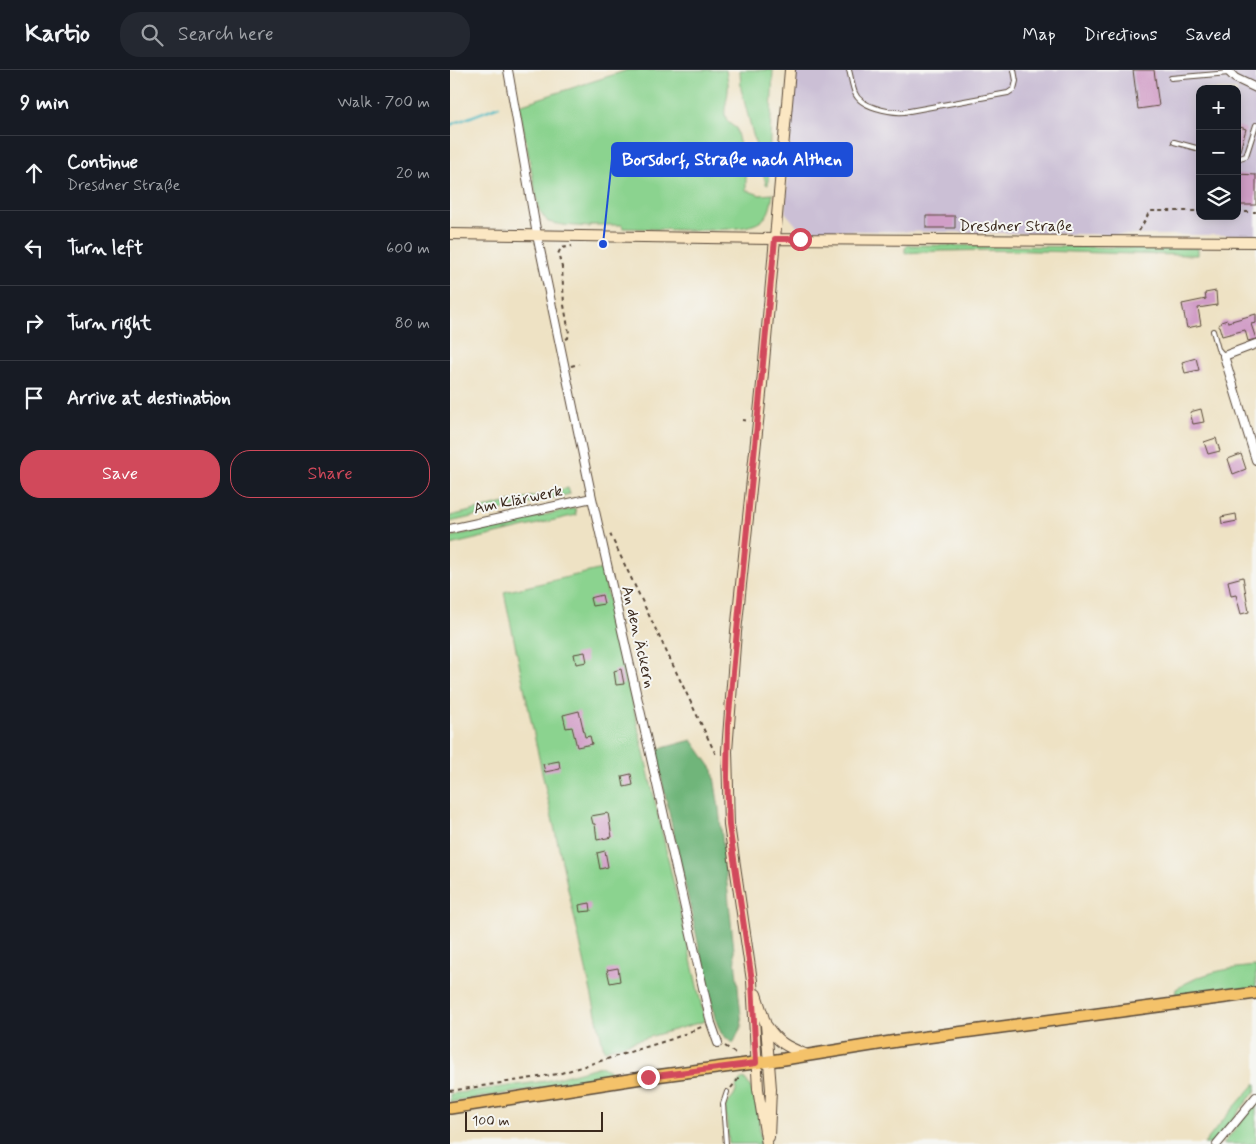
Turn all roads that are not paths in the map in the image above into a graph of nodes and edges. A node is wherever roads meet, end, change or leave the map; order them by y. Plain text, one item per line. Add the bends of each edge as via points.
1 (508, 70) edge
2 (790, 70) edge
3 (849, 70) edge
4 (1014, 70) edge
5 (1228, 71) edge
6 (1171, 78) dead end
7 (1256, 88) edge
8 (1256, 125) edge
9 (1174, 142) dead end
10 (1196, 148) edge
11 (1241, 158) edge
12 (450, 234) edge
13 (537, 235) junction
14 (775, 239) junction
15 (1256, 242) edge
16 (1213, 331) dead end
17 (1256, 344) edge
18 (1224, 356) junction
19 (1256, 460) edge
20 (592, 498) junction
21 (450, 529) edge
22 (752, 981) junction
23 (1256, 993) edge
24 (766, 1025) junction
25 (718, 1043) road end
26 (807, 1055) junction
27 (769, 1062) junction
28 (756, 1063) junction
29 (727, 1092) road end
30 (1256, 1097) edge
31 (450, 1108) edge
32 (726, 1144) edge
33 (767, 1144) edge
34 (1217, 1144) edge

1 - 13 street, An den Äckern
2 - 14 main road
3 - 4 lane via 855,95 867,105 890,112 904,112 1008,93 1014,89
5 - 6 lane
5 - 7 street
8 - 11 lane via 1246,156
9 - 10 lane
12 - 13 main road, Dresdner Straße
13 - 14 main road, Dresdner Straße
13 - 20 street, An den Äckern
14 - 15 main road, Dresdner Straße
14 - 22 main road via 727,751 729,825
16 - 18 lane via 1218,349
17 - 18 street
18 - 19 street
20 - 21 street, Am Klärwerk
20 - 25 street, An den Äckern via 710,1023
22 - 24 main road
22 - 28 main road
23 - 26 main road
24 - 26 main road via 786,1047
24 - 27 main road
26 - 27 main road
27 - 28 main road
27 - 33 main road via 771,1089
28 - 31 main road
28 - 33 main road
29 - 32 lane via 722,1104
30 - 34 street

